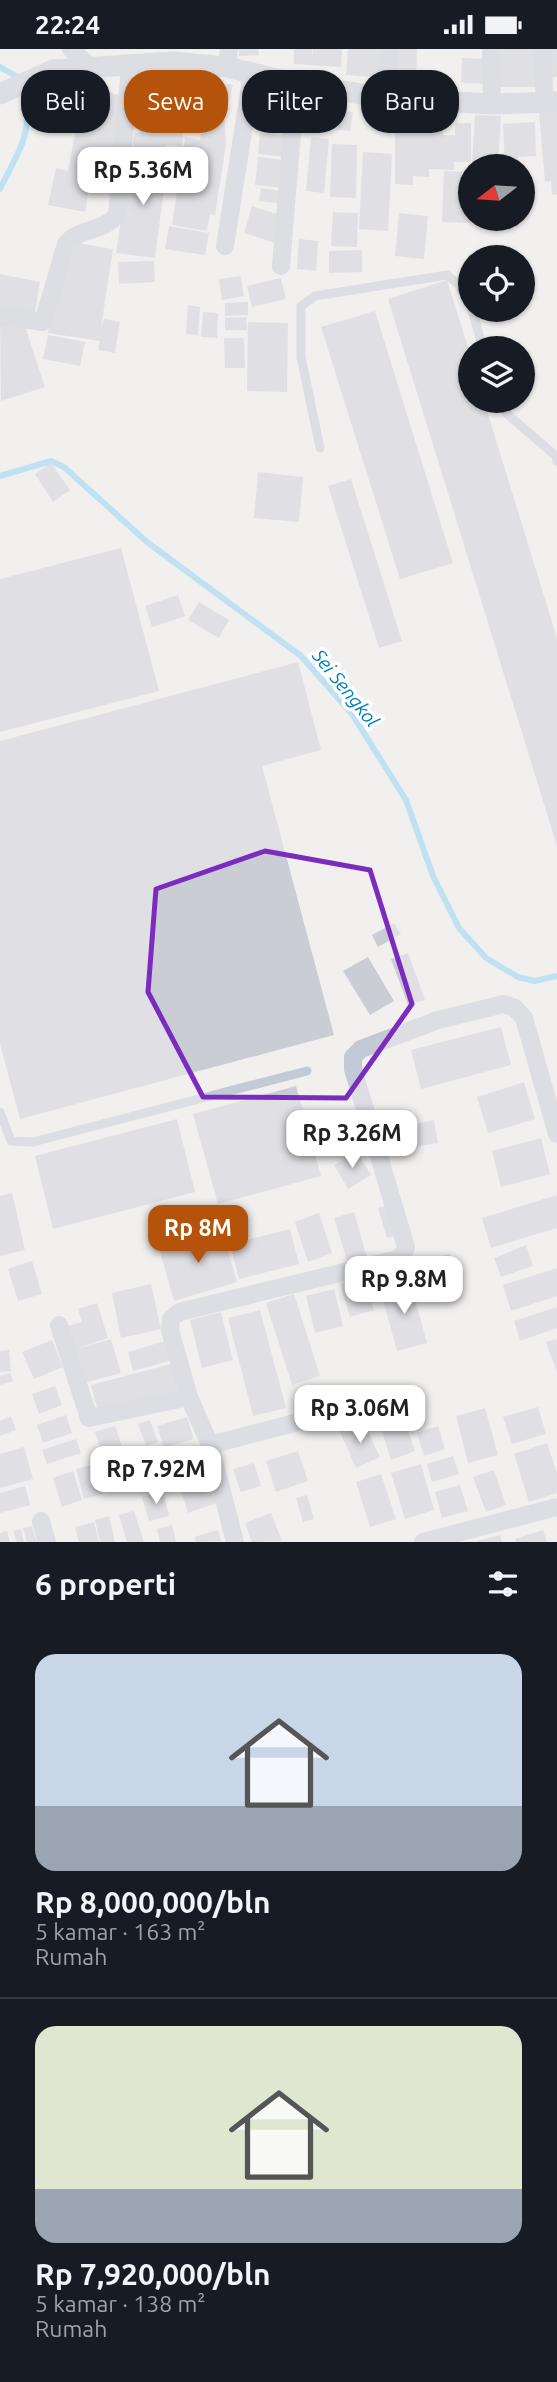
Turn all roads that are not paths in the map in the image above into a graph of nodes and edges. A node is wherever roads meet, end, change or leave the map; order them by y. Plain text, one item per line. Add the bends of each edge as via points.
1 (71, 49) edge
2 (389, 49) edge
3 (491, 49) edge
4 (542, 49) edge
5 (228, 58) edge
6 (130, 66) junction
7 (92, 68) junction
8 (246, 70) edge
9 (389, 70) edge
10 (0, 95) edge
11 (459, 102) edge
12 (551, 102) edge
13 (492, 104) junction
14 (243, 133) edge
15 (292, 133) edge
16 (225, 246) dead end
17 (281, 266) dead end
18 (458, 284) edge
19 (0, 316) edge
20 (506, 413) edge
21 (320, 448) dead end
22 (557, 457) edge
23 (307, 1071) dead end
24 (549, 1072) edge
25 (0, 1112) edge
26 (557, 1133) edge
27 (59, 1325) dead end
28 (189, 1397) junction
29 (390, 1398) dead end
30 (210, 1445) junction
31 (557, 1507) edge
32 (41, 1521) dead end
33 (47, 1542) edge
34 (235, 1542) edge
35 (423, 1542) edge

1 - 7 street
2 - 9 street
3 - 13 street
4 - 12 street
5 - 6 street
5 - 8 street
6 - 7 street
6 - 19 street via 117,215 111,223 66,244 43,322
7 - 10 street via 53,70
11 - 13 street
12 - 13 street
14 - 16 street
15 - 17 street
18 - 21 lane via 447,275 315,296 301,306 301,357
20 - 22 lane
23 - 25 lane via 33,1142 10,1141
24 - 26 street
24 - 28 street via 524,1019 516,1008 504,1004 438,1020 361,1049 353,1057 353,1069 407,1247 394,1260 179,1312 171,1319 170,1330
27 - 28 street via 89,1418
28 - 30 street
29 - 30 street
30 - 34 street
31 - 35 street
32 - 33 street

